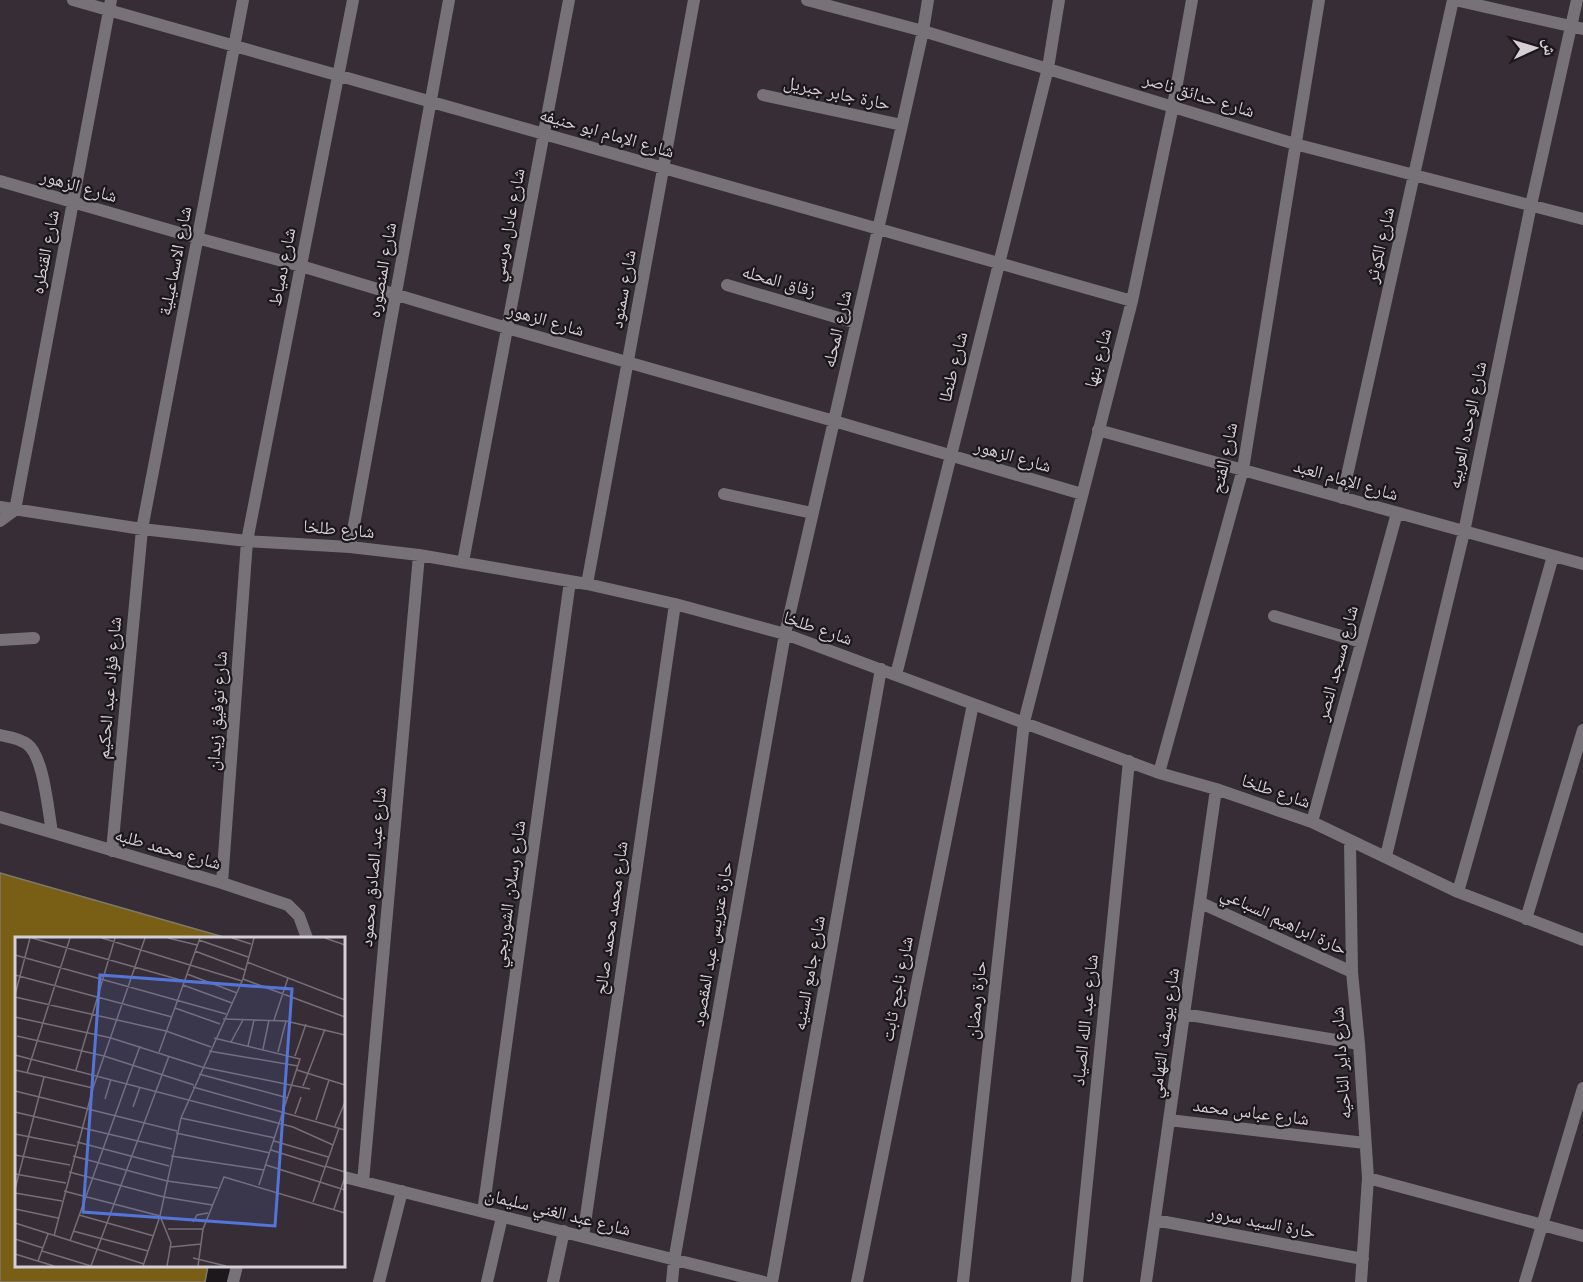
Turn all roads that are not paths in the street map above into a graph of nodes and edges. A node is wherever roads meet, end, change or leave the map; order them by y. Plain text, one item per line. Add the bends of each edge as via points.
1 (73, 0) edge
2 (243, 0) edge
3 (353, 0) edge
4 (449, 0) edge
5 (568, 0) edge
6 (694, 0) edge
7 (807, 0) edge
8 (928, 0) edge
9 (1059, 0) edge
10 (1192, 0) edge
11 (1318, 0) edge
12 (1454, 0) edge
13 (1577, 0) edge
14 (832, 3) edge
15 (110, 5) edge
16 (1578, 28) edge
17 (923, 31) junction
18 (235, 46) junction
19 (1048, 68) junction
20 (338, 75) junction
21 (763, 95) dead end
22 (431, 101) junction
23 (1173, 106) junction
24 (902, 126) junction
25 (543, 134) junction
26 (1295, 144) junction
27 (663, 168) junction
28 (1415, 175) junction
29 (0, 181) edge
30 (73, 202) junction
31 (1531, 205) junction
32 (1583, 219) edge
33 (878, 229) junction
34 (197, 238) junction
35 (998, 263) junction
36 (301, 266) junction
37 (727, 285) dead end
38 (396, 295) junction
39 (1132, 301) junction
40 (856, 323) junction
41 (507, 328) junction
42 (627, 363) junction
43 (834, 421) junction
44 (1098, 430) junction
45 (949, 456) junction
46 (1243, 469) junction
47 (724, 494) dead end
48 (1082, 495) junction
49 (1342, 498) junction
50 (0, 507) edge
51 (15, 510) junction
52 (812, 513) junction
53 (1397, 513) junction
54 (0, 521) edge
55 (142, 529) junction
56 (1464, 532) junction
57 (247, 541) junction
58 (350, 547) junction
59 (419, 555) junction
60 (1553, 556) junction
61 (463, 562) junction
62 (1583, 565) edge
63 (570, 581) junction
64 (587, 584) junction
65 (675, 604) junction
66 (1274, 616) dead end
67 (785, 634) junction
68 (34, 638) dead end
69 (0, 640) edge
70 (1361, 642) junction
71 (881, 669) junction
72 (896, 675) junction
73 (973, 704) junction
74 (1024, 722) junction
75 (1583, 730) edge
76 (0, 735) edge
77 (1129, 761) junction
78 (1159, 773) junction
79 (1216, 789) junction
80 (0, 818) edge
81 (1312, 822) junction
82 (52, 832) junction
83 (1350, 842) junction
84 (112, 851) junction
85 (1386, 856) junction
86 (222, 883) junction
87 (1458, 892) junction
88 (1200, 903) junction
89 (1526, 919) junction
90 (306, 937) edge
91 (1583, 940) edge
92 (1352, 972) junction
93 (1184, 1014) junction
94 (1359, 1044) junction
95 (1583, 1088) edge
96 (1169, 1120) junction
97 (1365, 1143) junction
98 (345, 1177) edge
99 (1368, 1178) junction
100 (363, 1182) junction
101 (402, 1191) junction
102 (483, 1212) junction
103 (502, 1217) junction
104 (1155, 1220) junction
105 (1542, 1225) junction
106 (564, 1231) junction
107 (1583, 1236) edge
108 (583, 1237) junction
109 (1363, 1259) junction
110 (675, 1261) junction
111 (237, 1267) edge
112 (233, 1282) edge
113 (379, 1282) edge
114 (487, 1282) edge
115 (553, 1282) edge
116 (672, 1282) edge
117 (764, 1282) edge
118 (772, 1282) edge
119 (857, 1282) edge
120 (963, 1282) edge
121 (1077, 1282) edge
122 (1146, 1282) edge
123 (1361, 1282) edge
124 (1525, 1282) edge

1 - 15 street, شارع الإمام ابو حنيفه
2 - 18 street, شارع الاسماعيلية
3 - 20 street, شارع دمياط
4 - 22 street, شارع المنصوره
5 - 25 street, شارع عادل مرسي
6 - 27 street, شارع سمنود
7 - 14 street, شارع حدائق ناصر
8 - 17 street, شارع المحله
9 - 19 street, شارع طنطا
10 - 23 street, شارع بنها
11 - 26 street, شارع الفتح
12 - 16 street
12 - 28 street, شارع الكوثر
13 - 16 street, شارع الوحده العربيه
14 - 17 street, شارع حدائق ناصر
15 - 18 street, شارع الإمام ابو حنيفه
15 - 30 street, شارع القنطره
16 - 31 street, شارع الوحده العربيه
17 - 19 street, شارع حدائق ناصر
17 - 24 street, شارع المحله
18 - 20 street, شارع الإمام ابو حنيفه
18 - 34 street, شارع الاسماعيلية
19 - 23 street, شارع حدائق ناصر
19 - 35 street, شارع طنطا
20 - 22 street, شارع الإمام ابو حنيفه
20 - 36 street, شارع دمياط
21 - 24 street, حارة جابر جبريل
22 - 25 street, شارع الإمام ابو حنيفه
22 - 38 street, شارع المنصوره
23 - 26 street, شارع حدائق ناصر
23 - 39 street, شارع بنها
24 - 33 street, شارع المحله
25 - 27 street, شارع الإمام ابو حنيفه
25 - 41 street, شارع عادل مرسي
26 - 28 street, شارع حدائق ناصر
26 - 46 street, شارع الفتح
27 - 33 street, شارع الإمام ابو حنيفه
27 - 42 street, شارع سمنود
28 - 31 street, شارع حدائق ناصر
28 - 49 street, شارع الكوثر
29 - 30 street, شارع الزهور
30 - 34 street, شارع الزهور
30 - 51 street, شارع القنطره
31 - 32 street, شارع حدائق ناصر
31 - 56 street, شارع الوحده العربيه
33 - 35 street, شارع الإمام ابو حنيفه
33 - 40 street, شارع المحله
34 - 36 street, شارع الزهور
34 - 55 street, شارع الاسماعيلية
35 - 39 street, شارع الإمام ابو حنيفه
35 - 45 street, شارع طنطا
36 - 38 street, شارع الزهور
36 - 57 street, شارع دمياط
37 - 40 street, زقاق المحله
38 - 41 street, شارع الزهور
38 - 58 street, شارع المنصوره
39 - 44 street, شارع بنها
40 - 43 street, شارع المحله
41 - 42 street, شارع الزهور
41 - 61 street, شارع عادل مرسي
42 - 43 street, شارع الزهور
42 - 64 street, شارع سمنود
43 - 45 street, شارع الزهور
43 - 52 street, شارع المحله
44 - 46 street, شارع الإمام العبد
44 - 48 street, شارع بنها
45 - 48 street, شارع الزهور
45 - 72 street, شارع طنطا
46 - 49 street, شارع الإمام العبد
46 - 78 street, شارع الفتح
47 - 52 street
48 - 74 street, شارع بنها
49 - 53 street, شارع الإمام العبد
50 - 51 street, شارع طلخا
51 - 54 street
51 - 55 street, شارع طلخا
52 - 67 street, شارع المحله
53 - 56 street, شارع الإمام العبد
53 - 70 street, شارع مسجد النصر
55 - 57 street, شارع طلخا
55 - 84 street, شارع فؤاد عبد الحكيم
56 - 60 street, شارع الإمام العبد
56 - 85 street, شارع الوحده العربيه
57 - 58 street, شارع طلخا
57 - 86 street, شارع توفيق زيدان
58 - 59 street, شارع طلخا
59 - 61 street, شارع طلخا
59 - 100 street, شارع عبد الصادق محمود
60 - 62 street, شارع الإمام العبد
60 - 87 street
61 - 63 street, شارع طلخا
63 - 64 street, شارع طلخا
63 - 102 street, شارع رسلان الشوربجي
64 - 65 street, شارع طلخا
65 - 67 street, شارع طلخا
65 - 108 street, شارع محمد محمد صالح
66 - 70 street
67 - 71 street, شارع طلخا
67 - 110 street, حارة عتريس عبد المقصود
68 - 69 street
70 - 81 street, شارع مسجد النصر
71 - 72 street, شارع طلخا
71 - 118 street, شارع جامع السنيه
72 - 73 street, شارع طلخا
73 - 74 street, شارع طلخا
73 - 119 street, شارع ناجح ثابت
74 - 77 street, شارع طلخا
74 - 120 street, حارة رمضان
75 - 89 street
76 - 82 street via 28,744 36,755
77 - 78 street, شارع طلخا
77 - 121 street, شارع عبد الله الصياد
78 - 79 street, شارع طلخا
79 - 81 street, شارع طلخا
79 - 88 street, شارع يوسف التهامي
80 - 82 street, شارع محمد طلبه
81 - 83 street, شارع طلخا
82 - 84 street, شارع محمد طلبه
83 - 85 street, شارع طلخا
83 - 92 street, شارع داير الناحيه
84 - 86 street, شارع محمد طلبه
85 - 87 street, شارع طلخا
86 - 90 street, شارع محمد طلبه via 288,905 299,916
87 - 89 street, شارع طلخا
88 - 92 street, حارة ابراهيم السباعي
88 - 93 street, شارع يوسف التهامي
89 - 91 street, شارع طلخا
92 - 94 street, شارع داير الناحيه
93 - 94 street
93 - 96 street, شارع يوسف التهامي
94 - 97 street, شارع داير الناحيه
95 - 105 street
96 - 97 street, شارع عباس محمد
96 - 104 street, شارع يوسف التهامي
97 - 99 street, شارع داير الناحيه
98 - 100 street, شارع عبد الغني سليمان
99 - 105 street
99 - 109 street, شارع داير الناحيه
100 - 101 street, شارع عبد الغني سليمان
101 - 102 street, شارع عبد الغني سليمان
101 - 113 street
102 - 103 street, شارع عبد الغني سليمان
103 - 106 street, شارع عبد الغني سليمان
103 - 114 street
104 - 109 street, حارة السيد سرور
104 - 122 street, شارع يوسف التهامي
105 - 107 street
105 - 124 street
106 - 108 street, شارع عبد الغني سليمان
106 - 115 street
108 - 110 street, شارع عبد الغني سليمان
109 - 123 street, شارع داير الناحيه
110 - 116 street, حارة عتريس عبد المقصود
110 - 117 street, شارع عبد الغني سليمان
111 - 112 street

